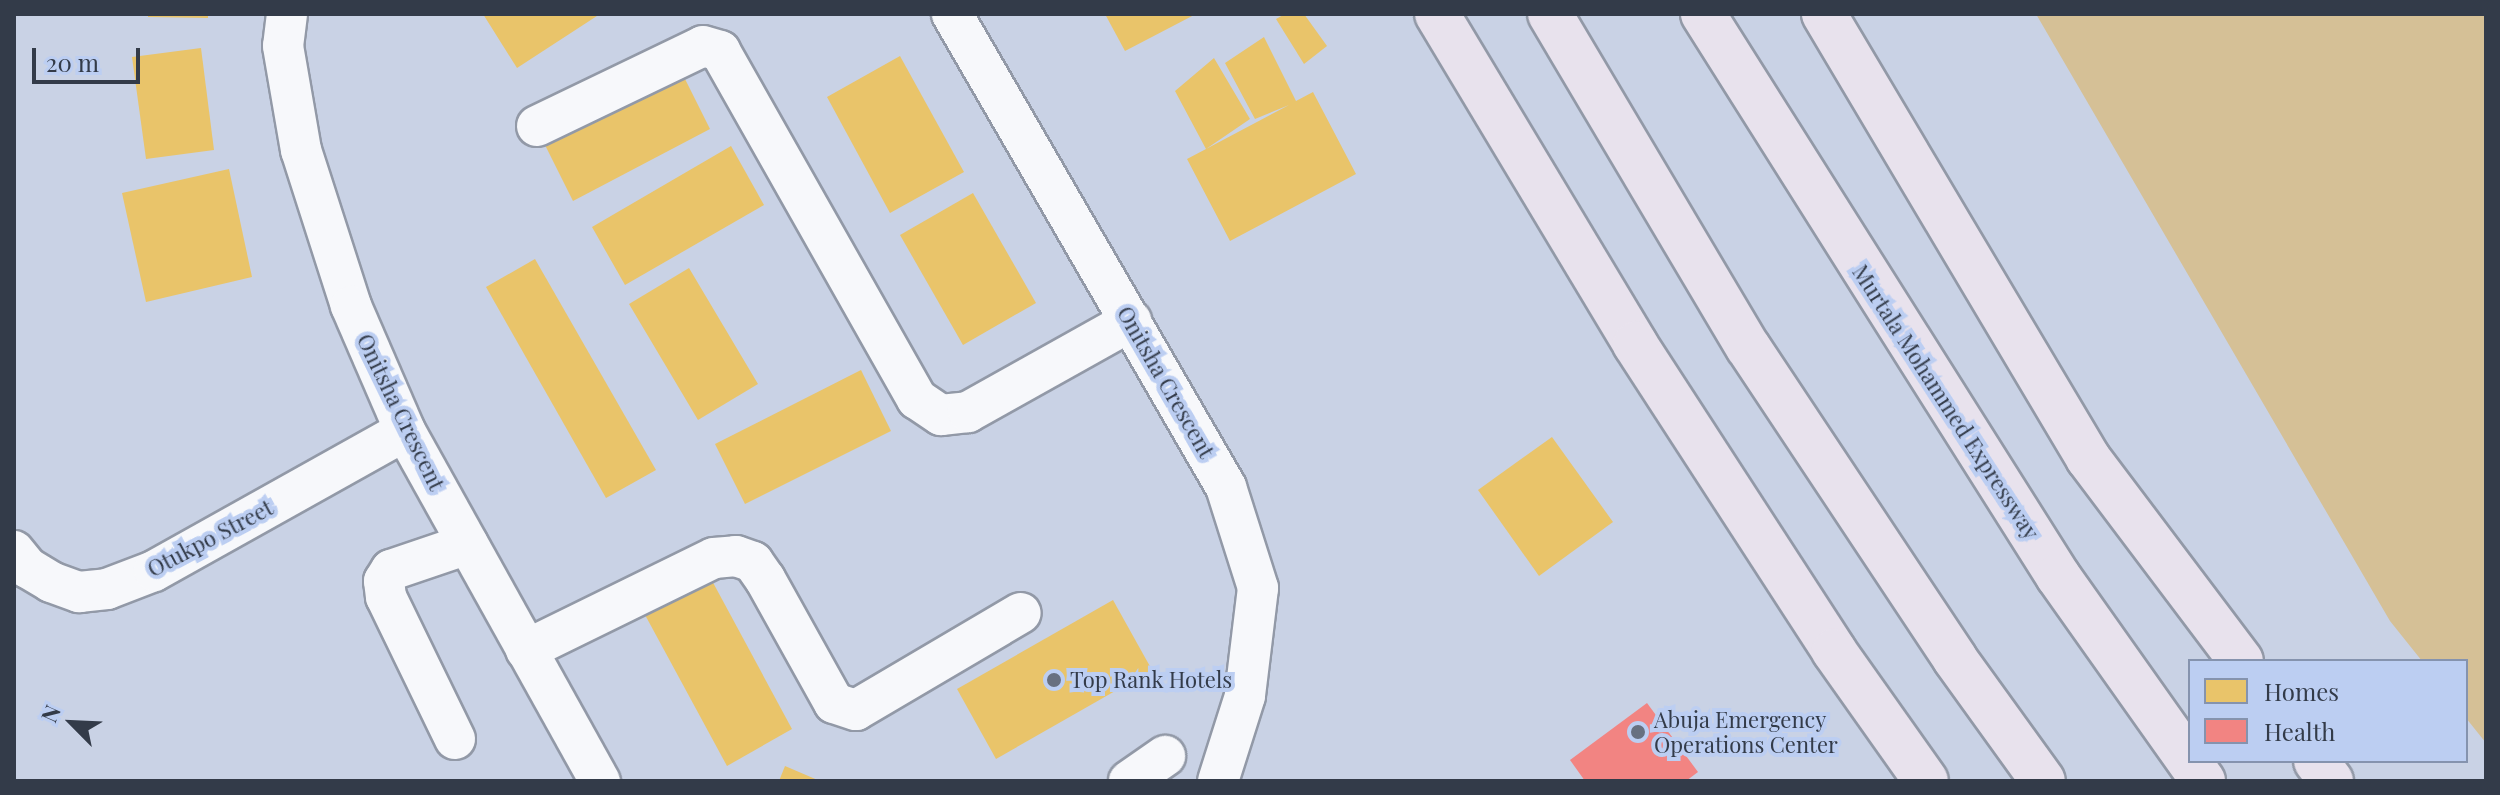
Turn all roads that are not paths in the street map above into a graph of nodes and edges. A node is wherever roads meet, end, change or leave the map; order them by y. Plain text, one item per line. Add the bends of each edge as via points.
1 (287, 14) edge
2 (952, 14) edge
3 (1437, 14) edge
4 (1550, 14) edge
5 (1703, 14) edge
6 (1717, 14) edge
7 (1824, 14) edge
8 (1730, 64) junction
9 (537, 126) dead end
10 (1131, 321) junction
11 (405, 431) junction
12 (468, 544) junction
13 (14, 551) edge
14 (1021, 613) dead end
15 (526, 650) junction
16 (2239, 659) edge
17 (455, 739) dead end
18 (1165, 756) dead end
19 (2188, 760) edge
20 (2190, 763) edge
21 (2318, 763) edge
22 (590, 778) edge
23 (1129, 781) edge
24 (1218, 781) edge
25 (1926, 781) edge
26 (2043, 781) edge
27 (2203, 781) edge
28 (2331, 781) edge

1 - 11 street, Onitsha Crescent via 283,46 301,150 351,306
2 - 10 street, Onitsha Crescent
3 - 25 highway via 1635,344 1834,651
4 - 26 highway via 1748,347 1955,659
5 - 8 highway, Murtala Mohammed Expressway
6 - 8 highway
7 - 16 highway via 2088,458
8 - 19 highway, Murtala Mohammed Expressway via 2058,576
9 - 10 street via 703,46 720,51 917,399 941,415 968,412
10 - 24 street, Onitsha Crescent via 1226,487 1258,588 1245,696
11 - 12 street, Onitsha Crescent
11 - 13 street, Otukpo Street via 154,571 107,589 79,592 51,582 28,568
12 - 15 street, Onitsha Crescent
12 - 17 street via 391,570 384,581 386,597
14 - 15 street via 856,710 834,703 765,579 753,562 736,556 714,558
15 - 22 street, Onitsha Crescent
18 - 23 street
20 - 27 highway, Murtala Mohammed Expressway
21 - 28 highway

